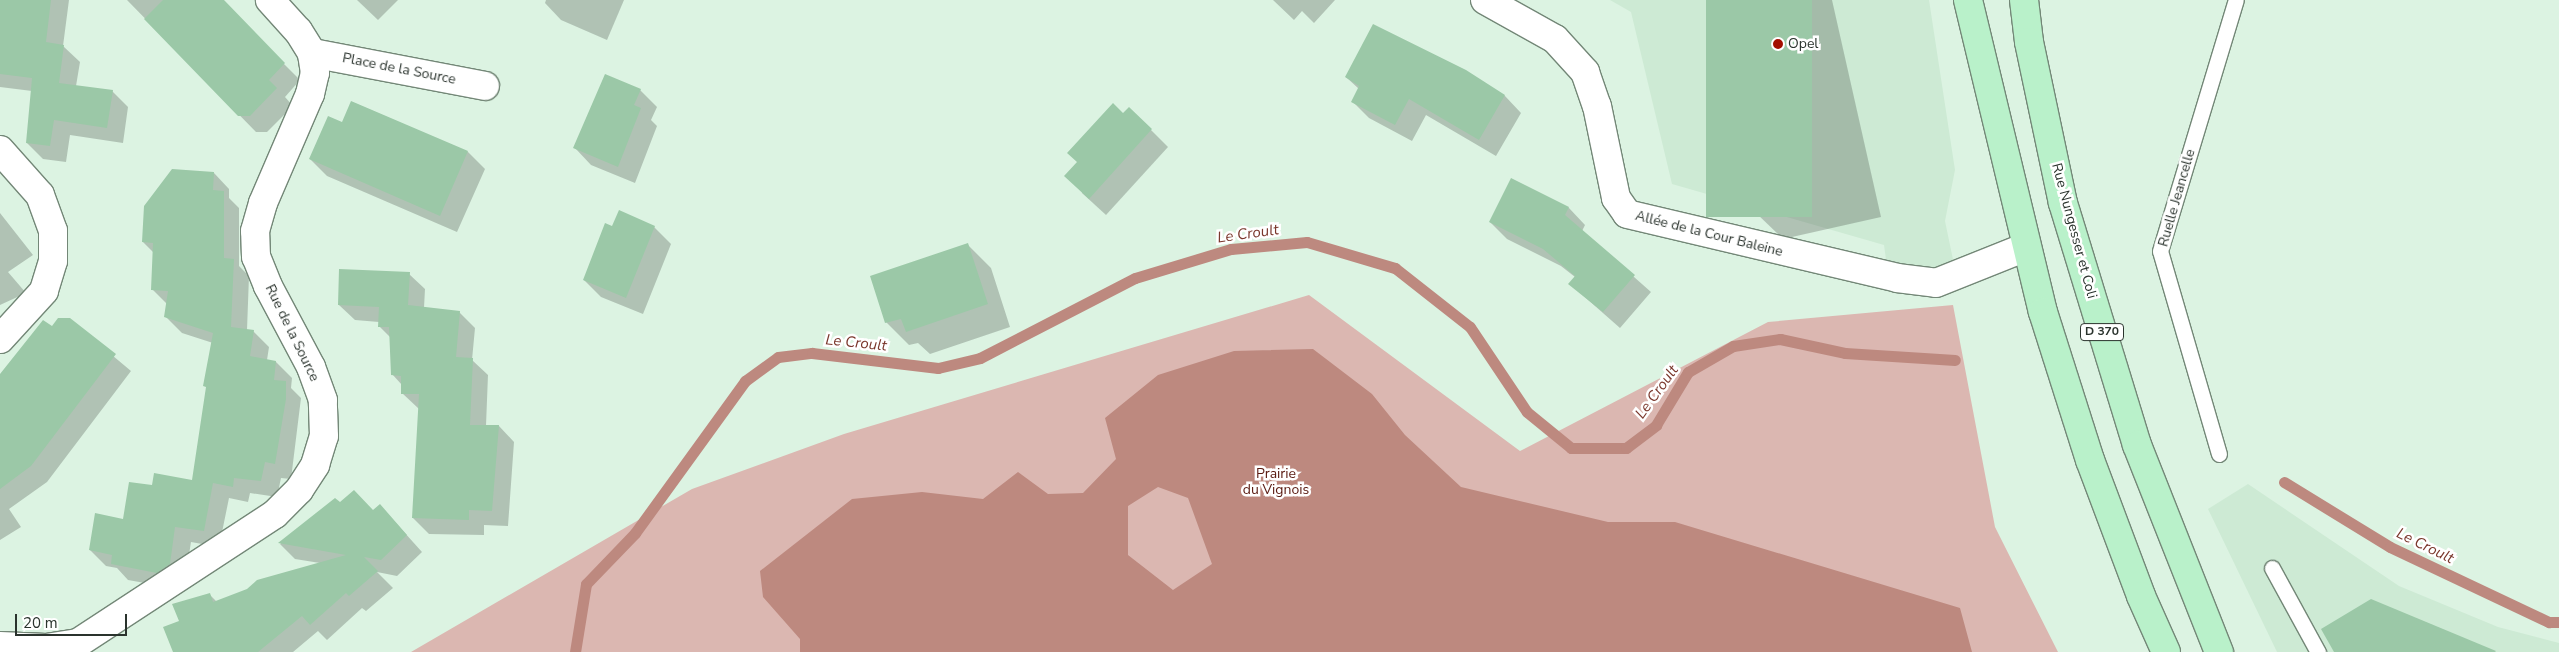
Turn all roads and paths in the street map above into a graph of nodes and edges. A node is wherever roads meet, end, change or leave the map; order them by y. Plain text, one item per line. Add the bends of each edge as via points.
1 (270, 0) edge
2 (1484, 0) edge
3 (1968, 0) edge
4 (2024, 0) edge
5 (2236, 0) edge
6 (312, 53) junction
7 (485, 86) dead end
8 (0, 150) edge
9 (2026, 246) junction
10 (0, 339) edge
11 (2219, 454) dead end
12 (2272, 568) dead end
13 (0, 646) edge
14 (2166, 652) edge
15 (2219, 652) edge
16 (2318, 652) edge

1 - 6 street, Rue de la Source via 298,31
2 - 9 street, Allée de la Cour Baleine via 1555,38 1585,72 1597,106 1616,198 1628,214 1897,278 1936,283
3 - 9 main road
4 - 15 main road, Rue Nungesser et Coli / D 370 via 2029,42 2063,203 2137,445
5 - 11 lane, Ruelle Jeancelle via 2160,252
6 - 7 street, Place de la Source
6 - 13 street, Rue de la Source via 315,73 310,94 263,203 255,231 256,257 311,367 323,400 324,436 315,466 299,490 276,514 78,643 46,648
8 - 10 street via 40,196 53,231 53,261 44,291
9 - 14 main road via 2043,312 2090,460 2141,596
12 - 16 lane

